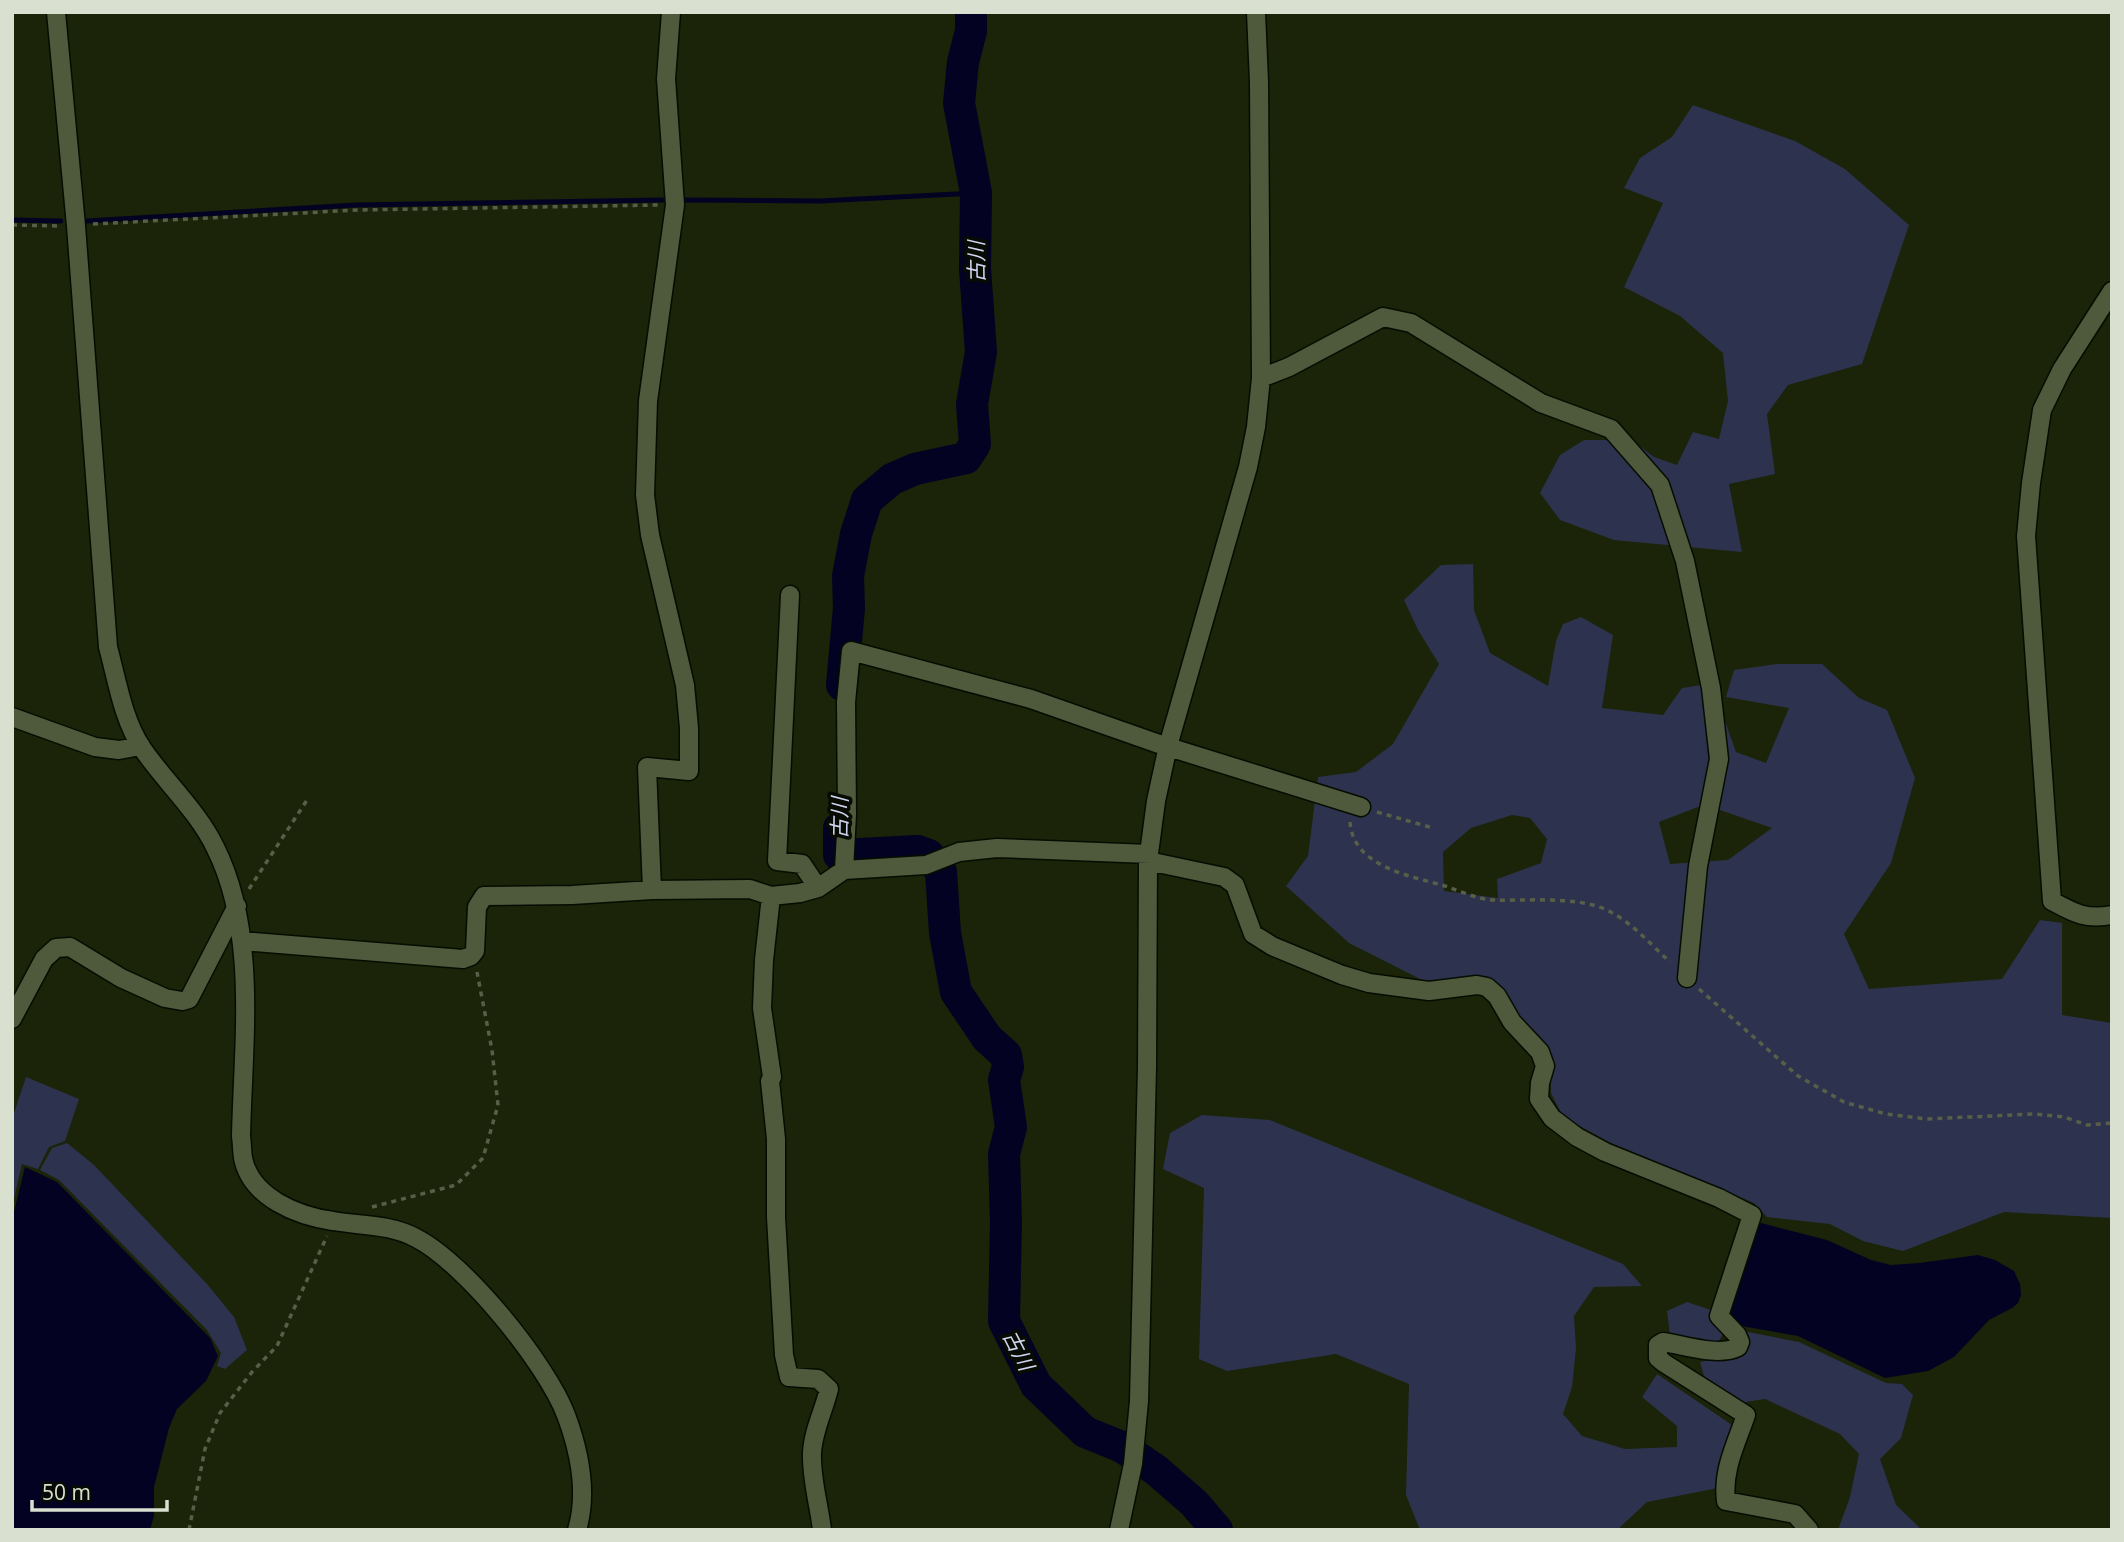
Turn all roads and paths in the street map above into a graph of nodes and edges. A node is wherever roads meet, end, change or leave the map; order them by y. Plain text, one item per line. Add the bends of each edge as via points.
1 (56, 12) edge
2 (671, 12) edge
3 (1256, 12) edge
4 (675, 205) junction
5 (12, 225) edge
6 (76, 226) junction
7 (2112, 291) edge
8 (1261, 378) junction
9 (790, 595) dead end
10 (12, 717) edge
11 (141, 746) junction
12 (1168, 746) junction
13 (309, 797) dead end
14 (1357, 806) junction
15 (1433, 828) dead end
16 (1149, 858) junction
17 (844, 859) junction
18 (818, 888) junction
19 (652, 890) junction
20 (771, 896) junction
21 (237, 906) junction
22 (2112, 915) edge
23 (242, 942) junction
24 (471, 956) junction
25 (1687, 978) junction
26 (12, 1019) edge
27 (2112, 1123) edge
28 (365, 1209) dead end
29 (334, 1222) junction
30 (189, 1530) edge
31 (577, 1530) edge
32 (822, 1530) edge
33 (1119, 1530) edge
34 (1809, 1530) edge

1 - 6 street
2 - 4 street via 666,79
3 - 8 street
4 - 6 path via 358,210
4 - 19 street via 648,401 645,495 685,685 689,771 647,767
5 - 6 path
6 - 11 street via 108,647
7 - 22 street via 2062,369 2042,410 2026,536 2052,901 2079,915
8 - 12 street via 1248,467
8 - 25 street via 1383,317 1411,323 1541,403 1611,429 1660,485 1685,561 1711,688 1719,759 1698,866
9 - 18 street via 777,861 802,864
10 - 11 street via 94,747 119,750
11 - 21 street via 215,846
12 - 14 street
12 - 16 street
12 - 17 street via 1031,699 851,651
13 - 21 path
14 - 15 path
14 - 25 path via 1351,832 1356,845 1390,869 1489,900 1594,905 1623,920
16 - 17 street via 997,848 959,852 933,862
16 - 33 street via 1139,1401
16 - 34 street via 1224,877 1235,885 1253,934 1342,975 1429,991 1487,987 1540,1052 1545,1066 1539,1099 1552,1118 1605,1152 1752,1215 1719,1316 1737,1335 1738,1347 1714,1350 1663,1342 1656,1351 1664,1363 1746,1415 1728,1464 1726,1501 1795,1514
17 - 18 street
18 - 20 street
19 - 20 street via 750,889
19 - 24 street via 484,896 477,907
20 - 32 street via 762,1008 776,1139 784,1355 789,1377 818,1379 829,1389 812,1453
21 - 23 street
21 - 26 street via 189,999 165,998 70,947 56,948 44,959
23 - 24 street
23 - 29 street via 243,1159 258,1186 274,1200 304,1215
24 - 28 path via 481,989 498,1105 483,1158 456,1185
25 - 27 path via 1798,1076 1844,1102 1927,1119 2034,1114 2087,1125
29 - 30 path via 277,1346 220,1413 205,1449
29 - 31 street via 398,1229 420,1239 461,1272 501,1315 565,1412 581,1474

